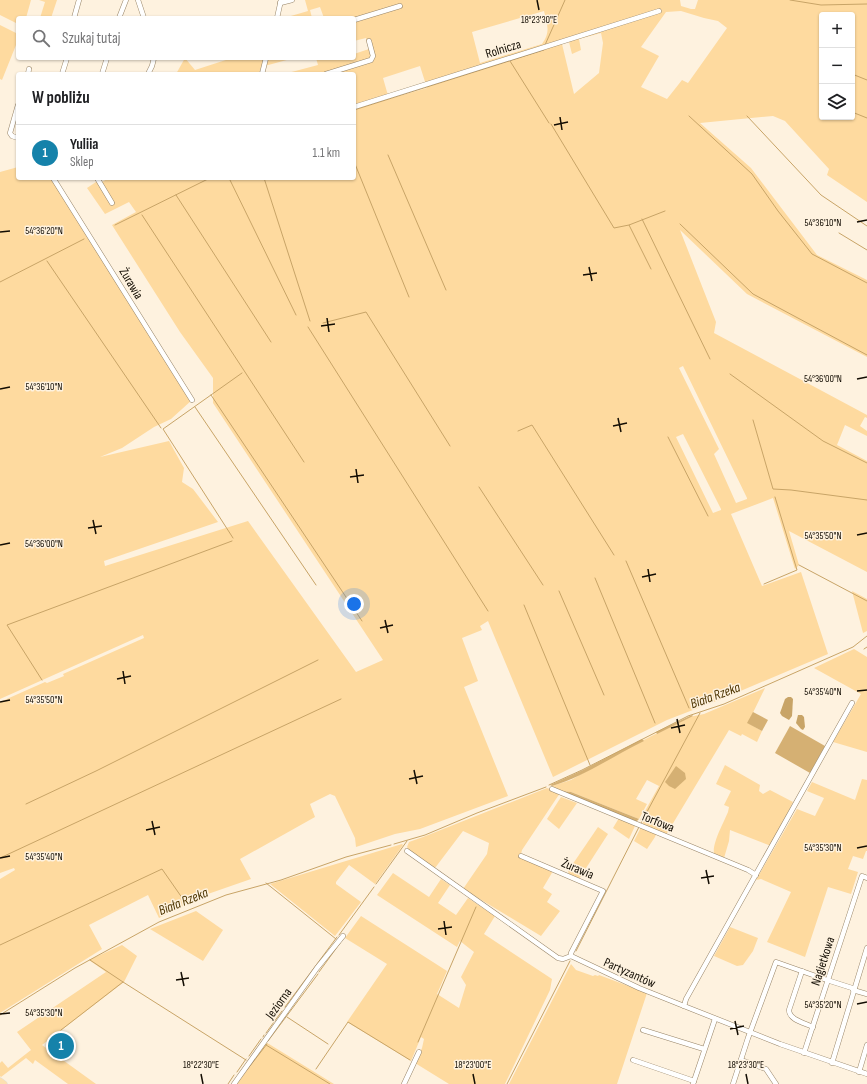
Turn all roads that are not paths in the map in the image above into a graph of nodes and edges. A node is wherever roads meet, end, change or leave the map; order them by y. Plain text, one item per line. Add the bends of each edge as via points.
1 (79, 0) edge
2 (126, 0) edge
3 (138, 0) edge
4 (292, 0) edge
5 (281, 2) edge
6 (400, 6) dead end
7 (659, 11) dead end
8 (75, 16) edge
9 (120, 16) edge
10 (143, 16) edge
11 (277, 16) edge
12 (356, 19) edge
13 (369, 41) dead end
14 (66, 60) edge
15 (106, 60) edge
16 (154, 60) edge
17 (266, 60) edge
18 (29, 69) dead end
19 (28, 72) edge
20 (63, 72) edge
21 (103, 72) edge
22 (149, 72) edge
23 (262, 72) edge
24 (332, 72) edge
25 (356, 106) edge
26 (16, 112) edge
27 (16, 137) edge
28 (55, 180) edge
29 (98, 180) edge
30 (112, 202) dead end
31 (192, 400) dead end
32 (852, 703) dead end
33 (552, 789) dead end
34 (407, 852) dead end
35 (521, 856) dead end
36 (756, 875) junction
37 (867, 878) edge
38 (343, 936) dead end
39 (867, 948) edge
40 (571, 956) junction
41 (802, 971) junction
42 (827, 980) junction
43 (854, 990) junction
44 (867, 994) edge
45 (684, 1006) junction
46 (715, 1018) junction
47 (813, 1027) junction
48 (643, 1030) dead end
49 (750, 1032) junction
50 (867, 1045) edge
51 (704, 1049) junction
52 (419, 1052) dead end
53 (804, 1053) junction
54 (633, 1060) dead end
55 (741, 1060) junction
56 (832, 1063) junction
57 (859, 1072) junction
58 (867, 1074) edge
59 (0, 1081) edge
60 (694, 1082) edge
61 (4, 1084) edge
62 (234, 1084) edge
63 (404, 1084) edge
64 (733, 1084) edge
65 (776, 1084) edge

1 - 8 street
2 - 9 street
3 - 10 street
4 - 5 street
5 - 11 street
6 - 12 street
7 - 25 street, Rolnicza
13 - 24 street via 373,56 371,60
14 - 20 street
15 - 21 street
16 - 22 street
17 - 23 street
18 - 19 street
26 - 27 street via 10,133
28 - 31 street, Żurawia
29 - 30 street
32 - 36 street
33 - 36 street, Torfowa
34 - 40 street, Partyzantów via 558,958
35 - 40 street, Żurawia via 603,891
36 - 45 street
37 - 42 street, Nagietkowa via 862,876
38 - 62 street, Jeziorna
39 - 43 street
40 - 45 street, Partyzantów
41 - 42 street
41 - 47 street via 789,1014
41 - 49 street via 776,962
42 - 43 street
42 - 47 street, Nagietkowa
43 - 44 street
43 - 56 street
45 - 46 street, Partyzantów
46 - 49 street, Partyzantów
46 - 51 street
47 - 53 street, Nagietkowa
48 - 51 street
49 - 53 street, Partyzantów
49 - 55 street
50 - 57 street
51 - 60 street
52 - 63 street
53 - 56 street, Partyzantów
54 - 60 street
55 - 64 street
55 - 65 street via 766,1069
56 - 57 street, Partyzantów
57 - 58 street, Partyzantów
59 - 61 main road

